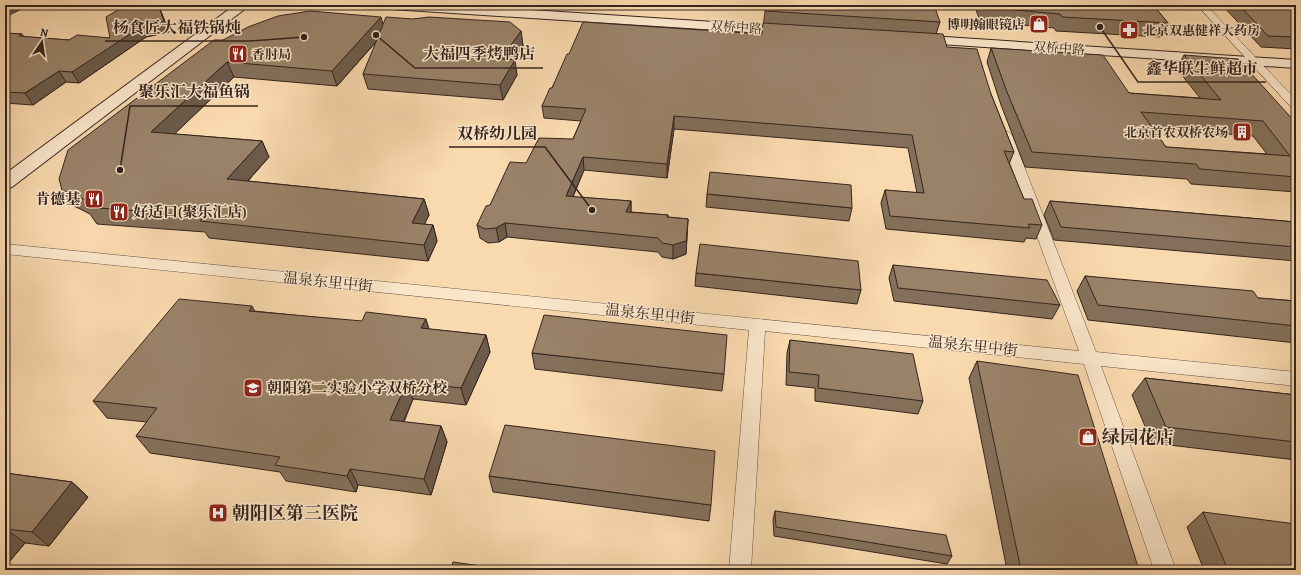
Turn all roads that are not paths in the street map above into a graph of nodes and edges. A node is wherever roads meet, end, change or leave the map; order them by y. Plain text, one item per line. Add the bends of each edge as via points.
1 (243, 5) edge
2 (391, 5) edge
3 (1201, 5) edge
4 (807, 32) edge
5 (902, 38) edge
6 (1254, 61) junction
7 (1296, 64) edge
8 (1296, 106) edge
9 (1001, 124) edge
10 (5, 183) edge
11 (5, 249) edge
12 (757, 325) junction
13 (1089, 358) junction
14 (1296, 379) edge
15 (740, 570) edge
16 (1166, 570) edge

1 - 10 street
2 - 4 street, 双桥中路
3 - 6 street
5 - 6 street, 双桥中路 via 976,50
6 - 7 street, 双桥中路
6 - 8 street
9 - 13 street
11 - 12 street, 温泉东里中街
12 - 13 street, 温泉东里中街
12 - 15 street
13 - 14 street, 温泉东里中街
13 - 16 street

